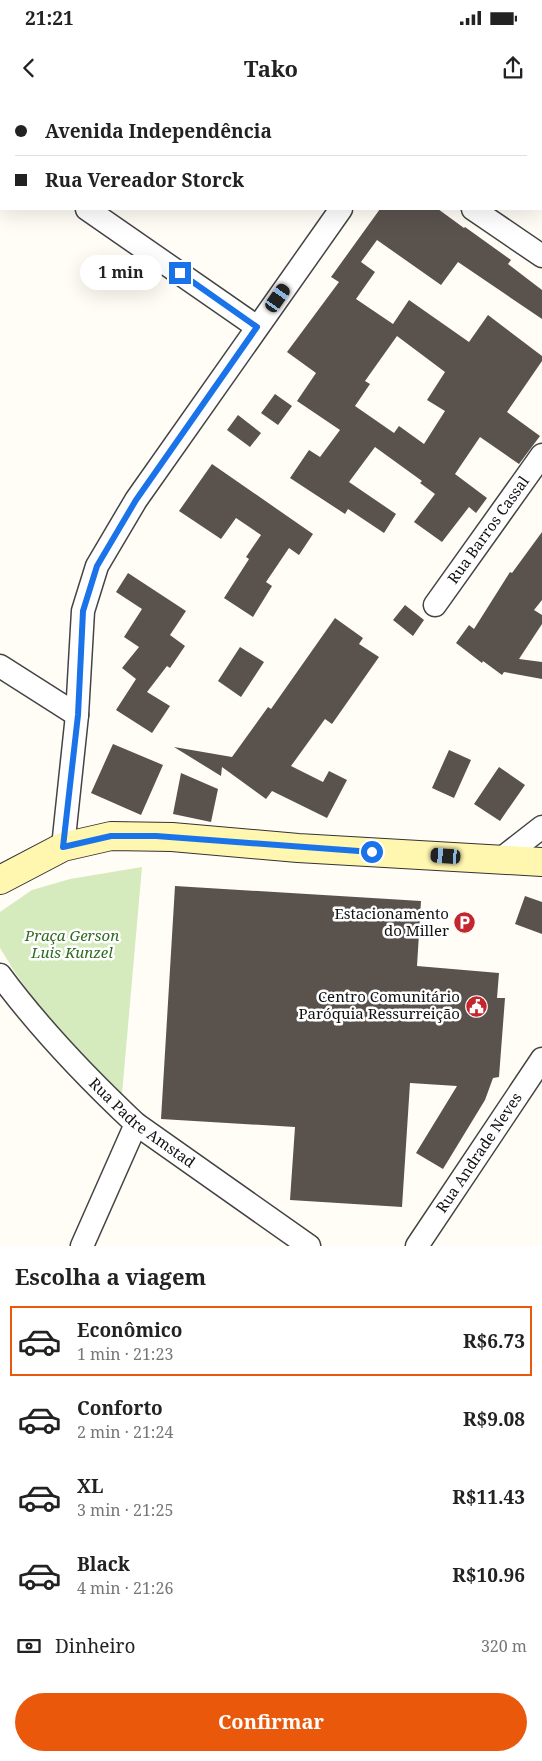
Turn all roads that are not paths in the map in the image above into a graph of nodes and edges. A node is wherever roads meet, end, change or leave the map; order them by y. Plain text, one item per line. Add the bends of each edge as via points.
1 (88, 210) edge
2 (340, 210) edge
3 (476, 210) edge
4 (540, 249) edge
5 (257, 327) junction
6 (542, 455) edge
7 (435, 605) dead end
8 (0, 666) edge
9 (78, 715) junction
10 (542, 827) edge
11 (63, 847) junction
12 (501, 859) junction
13 (542, 862) edge
14 (0, 880) edge
15 (0, 975) edge
16 (542, 1058) edge
17 (136, 1124) junction
18 (82, 1246) edge
19 (309, 1246) edge
20 (418, 1246) edge

1 - 5 street
2 - 5 street
3 - 4 street
5 - 9 street via 136,500 97,566 83,611
6 - 7 street, Rua Barros Cassal
8 - 9 street
9 - 11 street
10 - 12 street
11 - 12 main road via 111,836 172,837 298,848
11 - 14 main road
12 - 13 main road
15 - 17 street, Rua Padre Amstad via 43,1030
16 - 20 street, Rua Andrade Neves
17 - 18 street
17 - 19 street, Rua Padre Amstad

